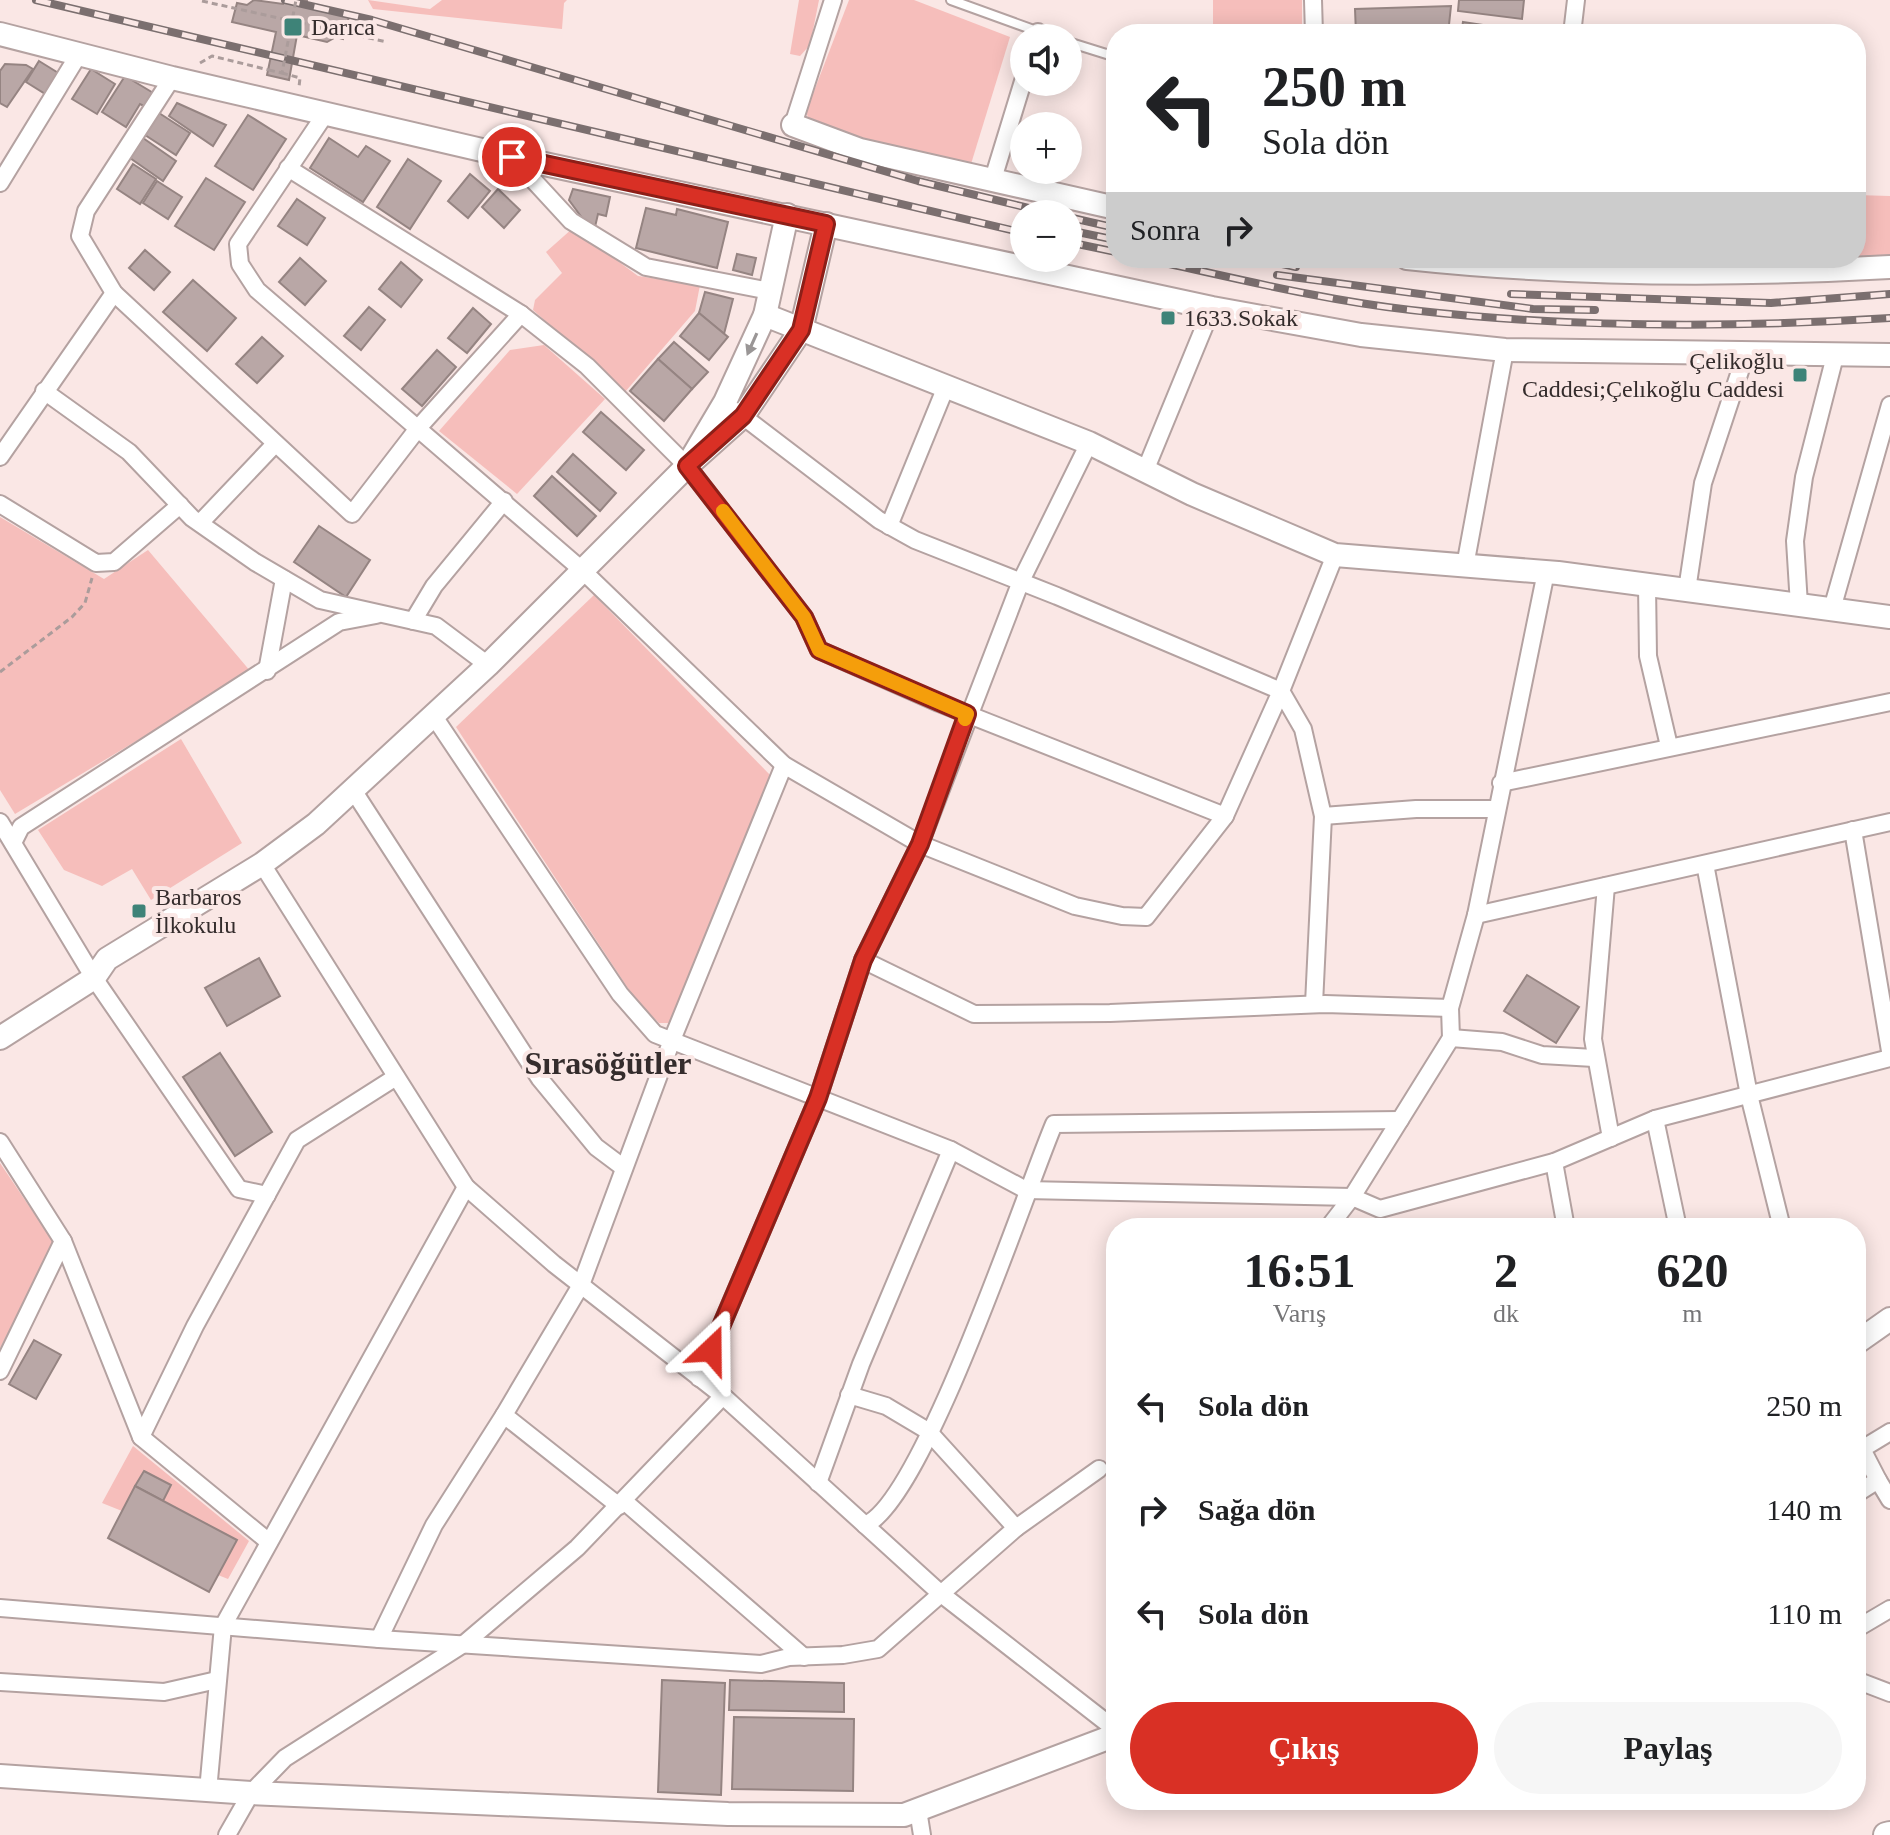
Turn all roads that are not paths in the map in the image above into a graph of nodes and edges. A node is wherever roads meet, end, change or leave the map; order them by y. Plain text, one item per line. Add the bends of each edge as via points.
1 (833, 0) edge
2 (951, 0) edge
3 (1313, 0) edge
4 (1576, 0) edge
5 (1010, 24) edge
6 (1314, 24) edge
7 (1573, 24) edge
8 (0, 34) edge
9 (1082, 46) edge
10 (79, 54) junction
11 (1106, 54) edge
12 (172, 78) junction
13 (1018, 96) edge
14 (326, 113) junction
15 (793, 125) joint
16 (512, 157) junction
17 (288, 168) junction
18 (993, 179) junction
19 (0, 183) edge
20 (1106, 206) edge
21 (787, 215) junction
22 (826, 224) junction
23 (1890, 267) edge
24 (1670, 268) edge
25 (1854, 268) edge
26 (1866, 268) edge
27 (770, 291) junction
28 (114, 293) junction
29 (1212, 308) junction
30 (521, 314) junction
31 (765, 315) junction
32 (801, 330) junction
33 (1505, 350) junction
34 (1746, 353) junction
35 (1890, 355) edge
36 (1835, 356) junction
37 (945, 389) junction
38 (44, 391) junction
39 (1890, 405) edge
40 (734, 409) junction
41 (419, 427) junction
42 (1089, 443) junction
43 (275, 444) junction
44 (0, 457) edge
45 (687, 466) junction
46 (1145, 471) junction
47 (504, 501) junction
48 (0, 504) edge
49 (180, 505) junction
50 (200, 523) junction
51 (889, 526) junction
52 (1335, 555) junction
53 (1465, 566) junction
54 (582, 570) junction
55 (1546, 572) junction
56 (284, 579) junction
57 (1021, 581) junction
58 (1647, 585) junction
59 (1687, 590) junction
60 (1799, 605) junction
61 (1832, 609) junction
62 (383, 614) junction
63 (1890, 617) edge
64 (413, 621) junction
65 (488, 665) junction
66 (267, 671) junction
67 (1281, 691) junction
68 (1890, 702) edge
69 (967, 714) junction
70 (433, 715) junction
71 (1669, 746) junction
72 (784, 765) junction
73 (1501, 783) junction
74 (353, 790) junction
75 (1495, 809) junction
76 (1225, 816) junction
77 (1323, 816) junction
78 (0, 822) edge
79 (1890, 822) edge
80 (1853, 830) junction
81 (13, 843) junction
82 (920, 844) junction
83 (262, 864) junction
84 (1705, 864) junction
85 (1606, 886) junction
86 (1476, 915) junction
87 (863, 960) junction
88 (94, 978) junction
89 (1314, 1004) junction
90 (1450, 1008) junction
91 (0, 1038) edge
92 (1451, 1038) junction
93 (672, 1040) junction
94 (1890, 1051) edge
95 (1594, 1058) junction
96 (1890, 1058) edge
97 (396, 1077) junction
98 (1749, 1095) junction
99 (818, 1098) junction
100 (1655, 1119) junction
101 (1400, 1120) junction
102 (1611, 1138) junction
103 (0, 1142) edge
104 (951, 1150) junction
105 (1554, 1162) junction
106 (624, 1168) junction
107 (466, 1187) junction
108 (1026, 1190) junction
109 (267, 1195) junction
110 (1352, 1197) junction
111 (1336, 1218) edge
112 (1564, 1218) edge
113 (1676, 1218) edge
114 (1780, 1218) edge
115 (63, 1241) junction
116 (581, 1285) junction
117 (1889, 1323) edge
118 (1866, 1337) edge
119 (0, 1371) edge
120 (699, 1378) junction
121 (849, 1395) junction
122 (723, 1396) junction
123 (504, 1415) junction
124 (928, 1431) junction
125 (1890, 1432) edge
126 (141, 1437) junction
127 (1866, 1447) edge
128 (1866, 1457) edge
129 (1099, 1469) dead end
130 (1878, 1480) junction
131 (818, 1483) junction
132 (1866, 1488) edge
133 (1890, 1500) edge
134 (621, 1504) junction
135 (865, 1525) junction
136 (1016, 1528) junction
137 (269, 1542) junction
138 (940, 1593) junction
139 (0, 1608) edge
140 (1890, 1609) edge
141 (1866, 1623) edge
142 (223, 1626) junction
143 (379, 1639) junction
144 (465, 1643) junction
145 (804, 1657) junction
146 (217, 1680) junction
147 (0, 1682) edge
148 (1866, 1684) edge
149 (1890, 1693) edge
150 (1106, 1725) edge
151 (1106, 1737) edge
152 (0, 1776) edge
153 (208, 1791) junction
154 (251, 1793) junction
155 (918, 1810) junction
156 (227, 1835) edge
157 (922, 1835) edge

1 - 15 street
2 - 5 lane
3 - 6 street
4 - 7 street
8 - 10 street
9 - 11 lane
10 - 12 street
10 - 19 street
12 - 14 street
12 - 28 street via 86,211 80,236
13 - 18 street
14 - 16 street
14 - 17 street
15 - 18 street via 860,150
16 - 21 street
16 - 27 street via 571,221 646,267
17 - 30 street
17 - 41 street via 238,244 240,264 257,290
18 - 20 street
21 - 22 street
21 - 27 street
22 - 29 street
22 - 32 street
23 - 26 street
24 - 25 street
27 - 31 street
28 - 38 street
28 - 43 street
29 - 33 street via 1361,335
29 - 46 street
30 - 41 street
30 - 45 street via 587,366
31 - 32 street
31 -> 40 street
32 - 37 street
32 - 40 street
33 - 34 street
33 - 53 street
34 - 36 street
34 - 59 street via 1703,483
35 - 36 street
36 - 60 street via 1795,541
37 - 42 street
37 - 51 street
38 - 44 street
38 - 49 street via 129,452
39 - 61 street
40 - 45 street
40 - 51 street
41 - 43 street via 352,514
41 - 47 street
42 - 46 street
42 - 57 street
43 - 50 street
45 - 54 street
45 - 69 street via 804,617 819,650
46 - 52 street
47 - 54 street
47 - 64 street via 434,586
48 - 49 street via 96,563 114,562
49 - 50 street
50 - 56 street
51 - 57 street
52 - 53 street
52 - 67 street
53 - 55 street
54 - 65 street
54 - 72 street
55 - 58 street
55 - 73 street
56 - 62 street via 320,600
56 - 66 street
57 - 67 street
57 - 69 street
58 - 59 street
58 - 71 street via 1648,656
59 - 60 street
60 - 61 street
61 - 63 street
62 - 64 street
62 - 66 street via 339,622
64 - 65 street via 436,626
65 - 70 street
66 - 81 street via 21,827
67 - 76 street
67 - 77 street via 1303,729
68 - 71 street
69 - 76 street
69 - 82 street
70 - 74 street
70 - 93 street via 620,994 655,1034
71 - 73 street
72 - 82 street
72 - 93 street
73 - 75 street
74 - 83 street
74 - 106 street via 540,1079 596,1147
75 - 77 street
75 - 86 street
76 - 82 street via 1146,917 1075,906
77 - 89 street
78 - 81 street
79 - 80 street
80 - 84 street
80 - 94 street
81 - 88 street
82 - 87 street
83 - 88 street via 107,959
83 - 97 street
84 - 85 street
84 - 98 street
85 - 86 street
85 - 95 street
86 - 90 street
87 - 89 street via 974,1014
87 - 99 street
88 - 91 street
88 - 109 street via 239,1189
89 - 90 street
90 - 92 street
92 - 95 street via 1502,1042 1542,1055
92 - 101 street
93 - 99 street
93 - 106 street
95 - 102 street
96 - 98 street
97 - 107 street
97 - 109 street via 297,1140
98 - 100 street
98 - 114 street
99 - 104 street
99 - 120 street
100 - 102 street
100 - 113 street
101 - 108 street via 1054,1124
101 - 110 street
102 - 105 street
103 - 115 street
104 - 108 street
104 - 121 street
105 - 110 street via 1380,1209
105 - 112 street
106 - 116 street
107 - 116 street
107 - 137 street
108 - 110 street
108 - 124 street via 990,1298
109 - 126 street
110 - 111 street
115 - 119 street
115 - 126 street
116 - 120 street
116 - 123 street
117 - 118 street
120 - 122 street
121 - 124 street via 886,1406
121 - 131 street
122 - 131 street
122 - 134 street
123 - 134 street
123 - 143 street via 434,1525
124 - 135 street via 905,1482 877,1520
124 - 136 street
125 - 127 street
126 - 137 street
128 - 130 street
129 - 136 street
130 - 132 street
130 - 133 street
131 - 135 street
134 - 144 street
134 - 145 street
135 - 138 street
136 - 138 street
137 - 142 street
138 - 145 street via 878,1649
138 - 150 street
139 - 142 street
140 - 141 street
142 - 143 street
142 - 146 street
143 - 144 street
144 - 145 street via 761,1664
144 - 154 street via 285,1758
146 - 147 street via 164,1692
146 - 153 street
148 - 149 street
151 - 155 street
152 - 153 street
153 - 154 street
154 - 155 street via 728,1814 904,1815
154 - 156 street
155 - 157 street

